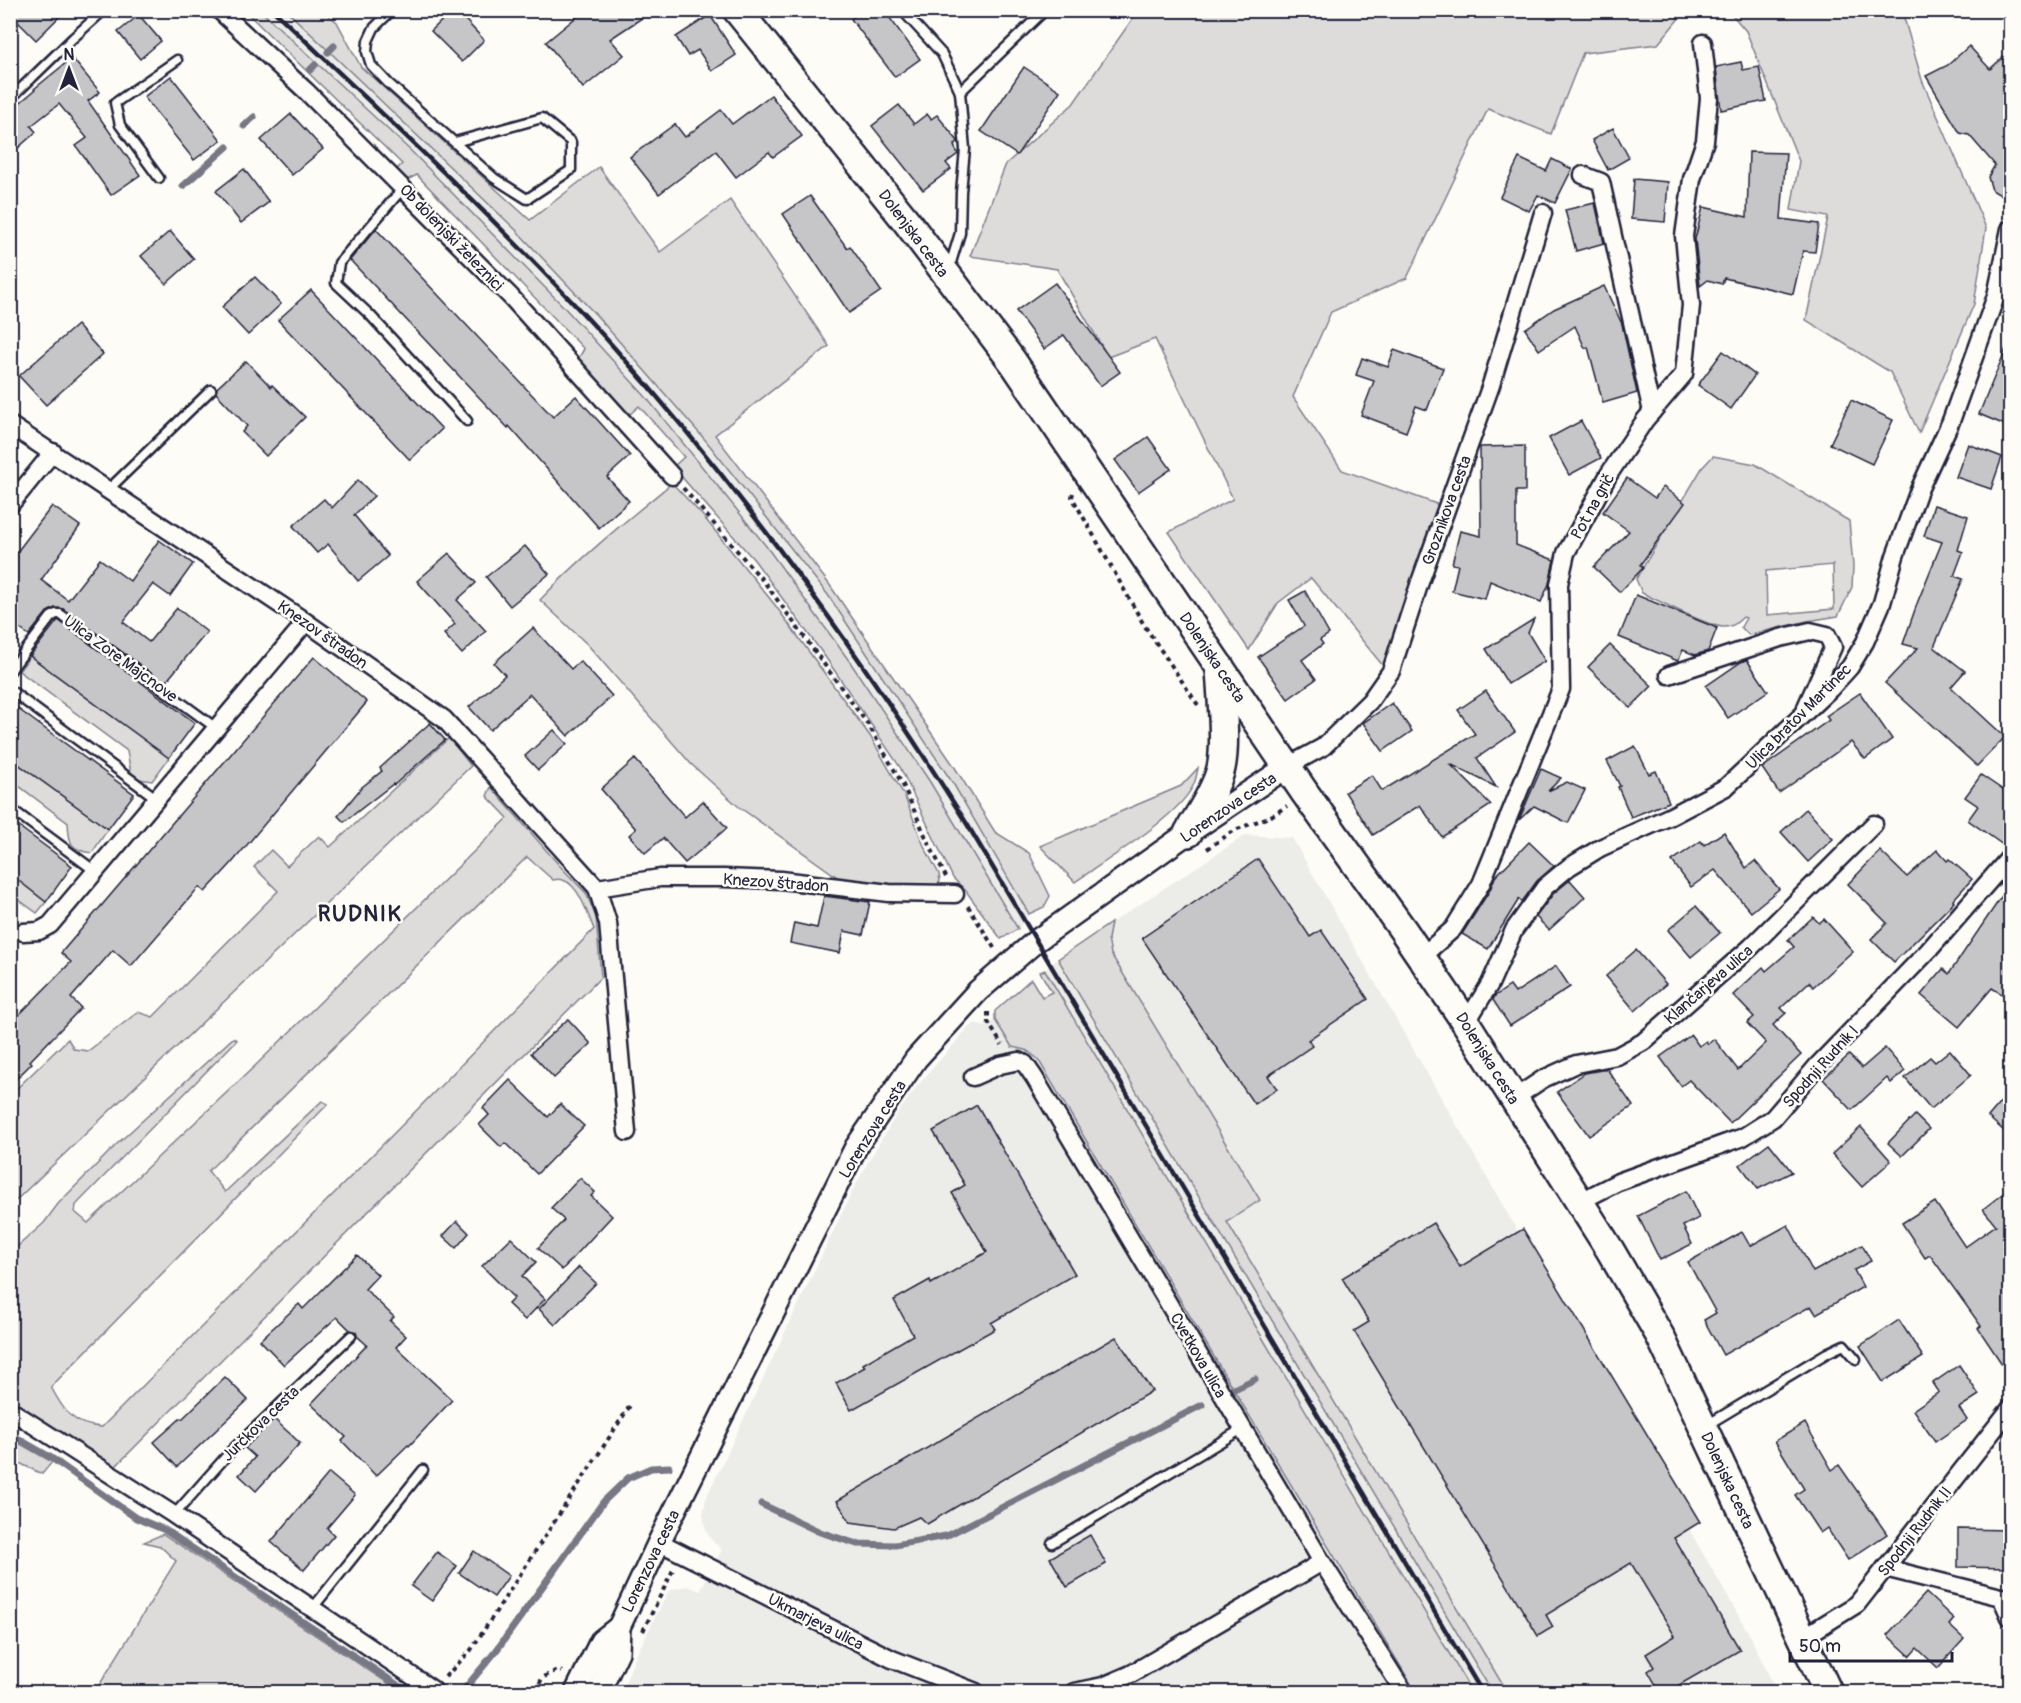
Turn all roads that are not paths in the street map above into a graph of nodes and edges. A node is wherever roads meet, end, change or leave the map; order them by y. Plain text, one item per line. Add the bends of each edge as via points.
1 (104, 10) edge
2 (219, 10) edge
3 (392, 10) edge
4 (737, 10) edge
5 (902, 10) edge
6 (1045, 10) edge
7 (1704, 42) dead end
8 (177, 60) dead end
9 (960, 92) junction
10 (10, 99) edge
11 (455, 142) junction
12 (1583, 175) dead end
13 (159, 178) dead end
14 (404, 188) junction
15 (1543, 213) dead end
16 (2010, 229) edge
17 (947, 275) junction
18 (212, 390) dead end
19 (1652, 412) junction
20 (467, 421) dead end
21 (10, 424) edge
22 (53, 452) junction
23 (672, 476) road end
24 (109, 489) junction
25 (10, 505) edge
26 (306, 622) junction
27 (1220, 667) junction
28 (10, 671) edge
29 (1669, 675) dead end
30 (10, 690) edge
31 (1803, 712) junction
32 (216, 728) junction
33 (1288, 766) junction
34 (156, 798) junction
35 (10, 808) edge
36 (1874, 824) dead end
37 (1188, 833) junction
38 (2010, 857) edge
39 (95, 871) junction
40 (597, 888) junction
41 (955, 894) road end
42 (17, 929) edge
43 (1421, 957) junction
44 (1466, 1023) junction
45 (973, 1077) dead end
46 (1513, 1098) junction
47 (627, 1132) dead end
48 (1579, 1202) junction
49 (351, 1335) dead end
50 (1856, 1359) dead end
51 (2010, 1408) edge
52 (10, 1410) edge
53 (1703, 1427) junction
54 (1242, 1429) junction
55 (423, 1470) dead end
56 (174, 1515) junction
57 (659, 1542) junction
58 (1052, 1543) dead end
59 (1322, 1562) junction
60 (1885, 1568) junction
61 (2006, 1598) edge
62 (312, 1608) junction
63 (2010, 1617) edge
64 (619, 1626) junction
65 (1804, 1637) junction
66 (573, 1684) edge
67 (433, 1690) road end
68 (599, 1692) edge
69 (976, 1692) edge
70 (1074, 1692) edge
71 (1404, 1692) edge
72 (1828, 1692) edge

1 - 10 lane
2 - 14 street, Ob dolenjski železnici
3 - 11 lane via 374,28 368,41 370,65
4 - 17 main road, Dolenjska cesta
5 - 9 lane via 942,54
6 - 9 lane
7 - 19 street, Pot na grič via 1706,141 1692,179 1684,236 1691,305 1684,374
8 - 13 lane via 115,103 120,125
9 - 17 lane via 965,149 960,233
11 - 11 lane via 494,178 527,199 571,170 572,142 542,118
12 - 19 street via 1601,182
14 - 20 lane via 339,263 336,283
14 - 23 street, Ob dolenjski železnici via 510,297
15 - 33 street, Groznikova cesta via 1491,385 1391,671 1370,701 1323,747
16 - 31 street, Ulica bratov Martinec via 1996,296 1951,421 1919,490 1882,603 1850,667
17 - 27 main road, Dolenjska cesta via 1012,362
18 - 24 lane
19 - 43 street, Pot na grič via 1609,474 1566,553 1560,584 1561,689 1481,884 1453,929
21 - 22 street, Knezov štradon
22 - 24 street, Knezov štradon
22 - 25 street
24 - 26 street, Knezov štradon
26 - 32 street
26 - 40 street, Knezov štradon via 444,718
27 - 33 main road, Dolenjska cesta
27 - 37 main road via 1220,773
28 - 32 lane, Ulica Zore Majcnove via 51,617 60,614
29 - 31 street via 1780,638 1810,631 1827,635 1833,647
30 - 34 lane
31 - 44 street, Ulica bratov Martinec via 1726,787 1600,848 1545,887 1514,930 1490,984
32 - 34 street
33 - 37 street, Lorenzova cesta
33 - 43 main road, Dolenjska cesta
34 - 39 street
35 - 39 lane
36 - 46 street, Klančarjeva ulica via 1751,947 1643,1042 1617,1056 1576,1064
37 - 57 street, Lorenzova cesta via 1008,963 916,1059 856,1147
38 - 48 street, Spodnji Rudnik I via 1773,1118 1743,1137 1618,1182
39 - 42 street via 50,925 39,931
40 - 41 street, Knezov štradon via 660,878 724,878 781,880 889,893
40 - 47 street, Knezov štradon via 608,924
43 - 44 main road, Dolenjska cesta
44 - 46 main road, Dolenjska cesta
45 - 54 street, Cvetkova ulica via 1012,1061 1025,1064
46 - 48 main road, Dolenjska cesta
48 - 53 main road, Dolenjska cesta via 1660,1336
49 - 56 lane, Jurčkova cesta via 231,1451
50 - 53 lane via 1845,1345
51 - 60 street, Spodnji Rudnik II
52 - 56 street
53 - 65 main road, Dolenjska cesta
54 - 58 lane
54 - 59 street, Cvetkova ulica
55 - 62 lane
56 - 62 street
57 - 64 street, Lorenzova cesta
57 - 69 street, Ukmarjeva ulica via 892,1659
59 - 70 street via 1131,1674 1103,1686
59 - 71 street, Cvetkova ulica
60 - 61 street
60 - 65 street, Spodnji Rudnik II via 1857,1604
61 - 63 street
62 - 67 street
64 - 66 street, Lorenzova cesta via 601,1641
64 - 68 street, Lorenzova cesta via 618,1652
65 - 72 main road, Dolenjska cesta

